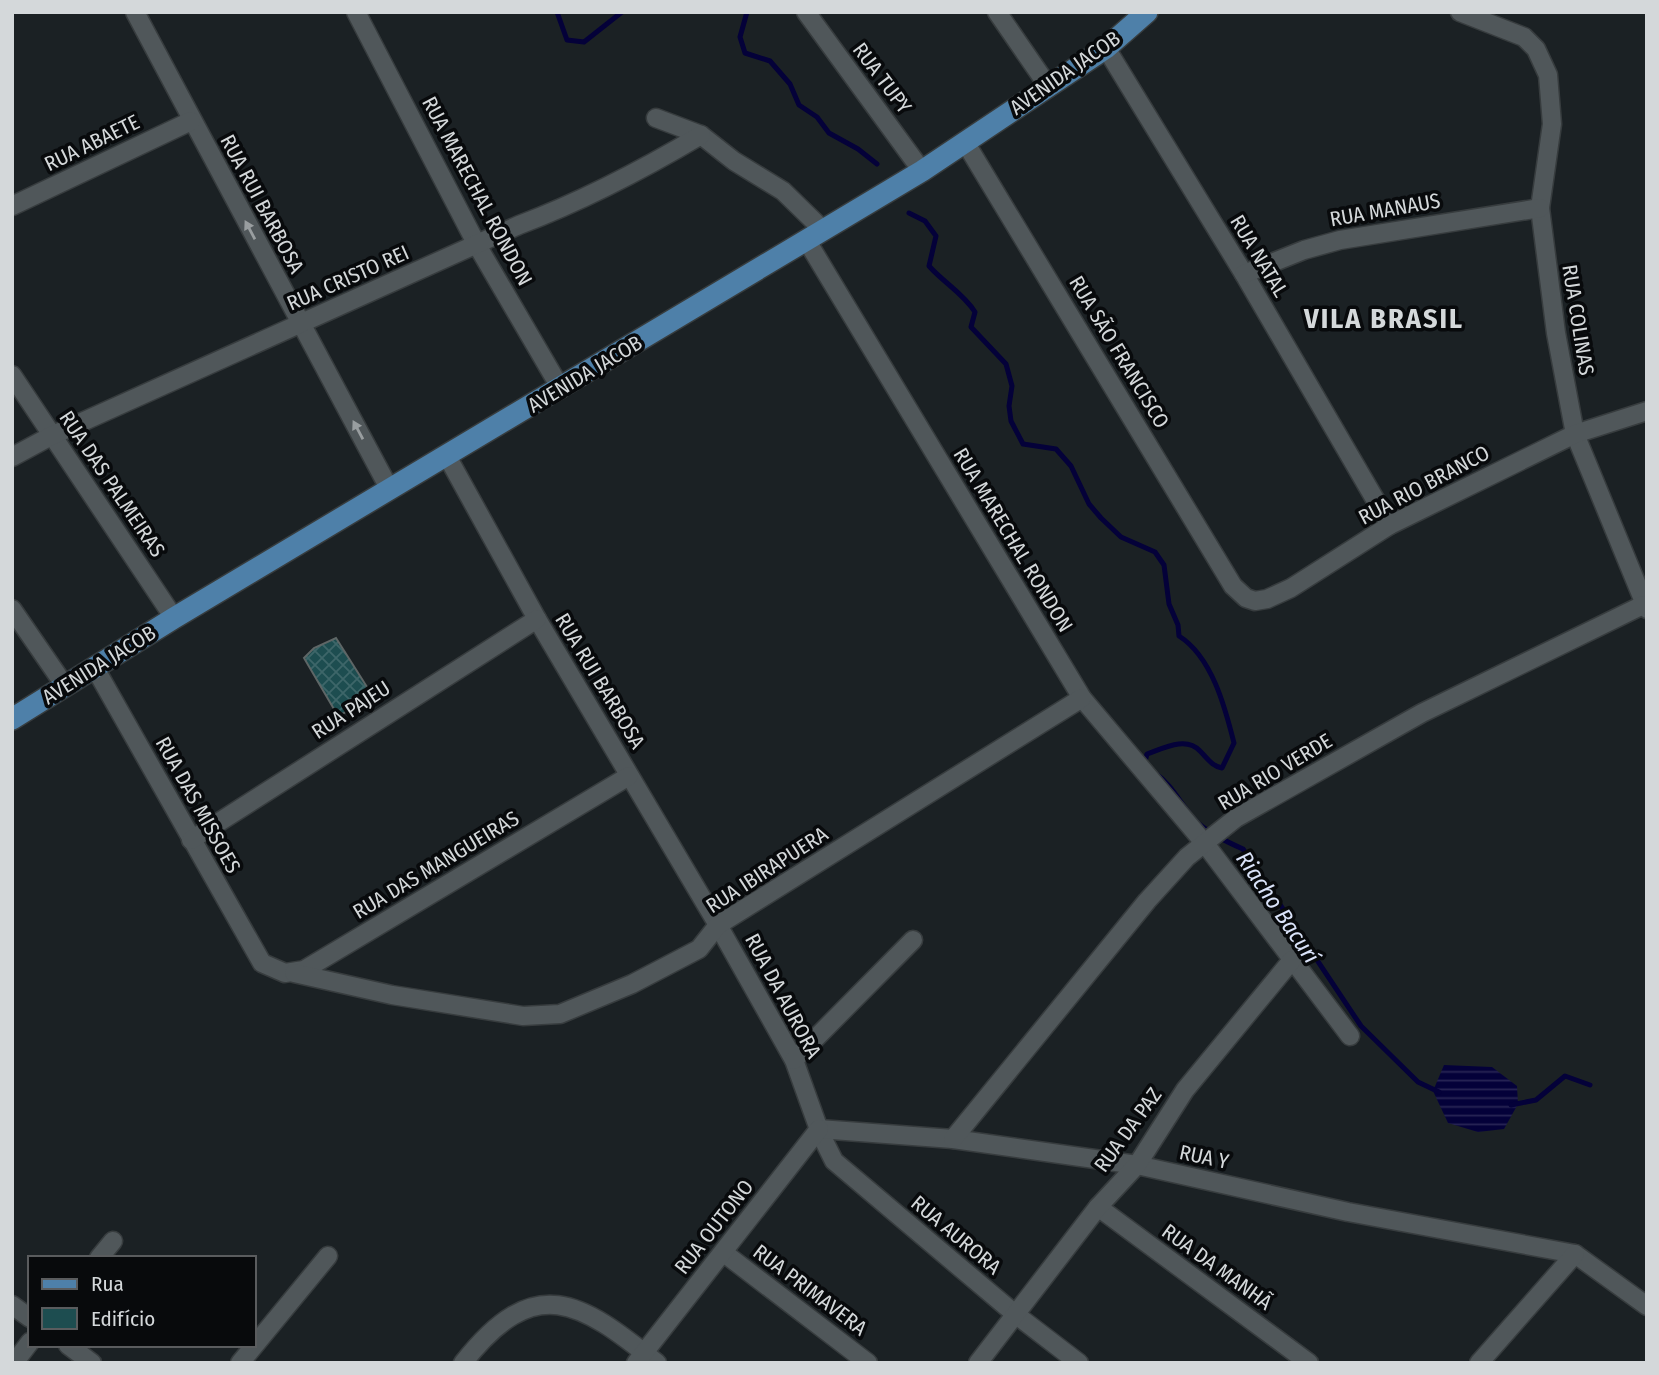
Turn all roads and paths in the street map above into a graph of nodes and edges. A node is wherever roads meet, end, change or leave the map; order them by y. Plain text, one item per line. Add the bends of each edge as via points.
1 (135, 12) edge
2 (356, 12) edge
3 (806, 12) edge
4 (997, 12) edge
5 (1147, 12) edge
6 (1460, 12) edge
7 (1106, 48) junction
8 (1048, 86) junction
9 (656, 118) dead end
10 (191, 121) junction
11 (701, 135) junction
12 (965, 142) junction
13 (922, 171) junction
14 (12, 206) edge
15 (1540, 208) junction
16 (815, 235) junction
17 (477, 245) junction
18 (1244, 274) junction
19 (301, 324) junction
20 (12, 375) edge
21 (561, 389) junction
22 (1647, 411) edge
23 (1575, 433) junction
24 (51, 436) junction
25 (447, 456) junction
26 (12, 457) edge
27 (390, 490) junction
28 (1390, 525) junction
29 (1234, 586) joint
30 (1645, 607) edge
31 (12, 609) edge
32 (174, 618) junction
33 (537, 619) junction
34 (95, 668) junction
35 (65, 686) junction
36 (1082, 698) junction
37 (12, 719) edge
38 (629, 776) junction
39 (191, 840) junction
40 (1206, 845) junction
41 (719, 925) junction
42 (913, 940) dead end
43 (1292, 960) junction
44 (294, 973) junction
45 (1350, 1036) dead end
46 (794, 1060) junction
47 (819, 1129) junction
48 (953, 1139) junction
49 (1137, 1165) junction
50 (1098, 1207) junction
51 (113, 1241) dead end
52 (724, 1252) junction
53 (1575, 1254) junction
54 (101, 1256) edge
55 (328, 1256) dead end
56 (12, 1305) edge
57 (1647, 1306) edge
58 (1015, 1314) junction
59 (28, 1317) edge
60 (256, 1344) edge
61 (28, 1345) edge
62 (71, 1347) edge
63 (253, 1347) edge
64 (646, 1359) edge
65 (14, 1363) edge
66 (92, 1363) edge
67 (240, 1363) edge
68 (463, 1363) edge
69 (868, 1363) edge
70 (978, 1363) edge
71 (1079, 1363) edge
72 (1309, 1363) edge
73 (1479, 1363) edge

1 - 10 street, RUA RUI BARBOSA
2 - 17 street, RUA MARECHAL RONDON
3 - 13 street, RUA TUPY
4 - 8 street
5 - 7 main road, AVENIDA JACOB
6 - 15 street, RUA COLINAS via 1524,37 1543,62 1552,97 1552,124
7 - 8 main road, AVENIDA JACOB
7 - 18 street, RUA NATAL
8 - 12 main road, AVENIDA JACOB
9 - 11 street, RUA MARECHAL RONDON
10 - 14 street, RUA ABAETE
19 -> 10 street, RUA RUI BARBOSA
11 - 16 street, RUA MARECHAL RONDON via 783,191
11 - 17 street, RUA CRISTO REI via 603,190
12 - 13 main road, AVENIDA JACOB
12 - 29 street, RUA SÃO FRANCISCO
13 - 16 main road, AVENIDA JACOB
15 - 18 street, RUA MANAUS via 1340,240
15 - 23 street, RUA COLINAS
16 - 21 main road, AVENIDA JACOB
16 - 36 street, RUA MARECHAL RONDON
17 - 19 street, RUA CRISTO REI
17 - 21 street, RUA MARECHAL RONDON
18 - 28 street, RUA NATAL
19 - 24 street, RUA CRISTO REI
27 -> 19 street, RUA RUI BARBOSA
20 - 24 street, RUA DAS PALMEIRAS
21 - 25 main road, AVENIDA JACOB
22 - 23 street, RUA RIO BRANCO
23 - 28 street, RUA RIO BRANCO
23 - 30 street, RUA COLINAS
24 - 26 street, RUA CRISTO REI
24 - 32 street, RUA DAS PALMEIRAS
25 - 27 main road, AVENIDA JACOB
25 - 33 street, RUA RUI BARBOSA
27 - 32 main road, AVENIDA JACOB
28 - 29 street, RUA RIO BRANCO via 1267,599 1255,601
30 - 40 street, RUA RIO VERDE via 1422,713 1236,818
31 - 35 street
32 - 34 main road, AVENIDA JACOB
33 - 38 street, RUA RUI BARBOSA
33 - 39 street, RUA PAJEU
34 - 35 main road, AVENIDA JACOB
34 - 39 street, RUA DAS MISSOES
35 - 37 main road, AVENIDA JACOB
36 - 40 street, RUA MARECHAL RONDON
36 - 41 street, RUA IBIRAPUERA
38 - 41 street, RUA RUI BARBOSA
38 - 44 street, RUA DAS MANGUEIRAS
39 - 44 street, RUA DAS MISSOES via 262,963
40 - 43 street, RUA MARECHAL RONDON
40 - 48 street, RUA RIO VERDE via 1187,858 1147,901
41 - 44 street, RUA IBIRAPUERA via 699,950 560,1014 523,1016 392,995
41 - 46 street, RUA DA AURORA
42 - 46 street
43 - 45 street, RUA MARECHAL RONDON
43 - 49 street, RUA DA PAZ via 1185,1090
46 - 47 street, RUA DA AURORA
47 - 48 street, RUA Y
47 - 52 street, RUA OUTONO
47 - 58 street, RUA AURORA via 840,1167
48 - 49 street, RUA Y
49 - 50 street, RUA DA PAZ
49 - 53 street, RUA Y via 1348,1212
50 - 58 street, RUA DA PAZ
50 - 72 street, RUA DA MANHÃ
51 - 54 street
52 - 64 street, RUA OUTONO
52 - 69 street, RUA PRIMAVERA
53 - 57 street
53 - 73 street
55 - 60 street
56 - 59 street
58 - 70 street, RUA DA PAZ
58 - 71 street, RUA AURORA
61 - 65 street
62 - 66 street
63 - 67 street
64 - 68 street via 603,1322 556,1303 518,1312

